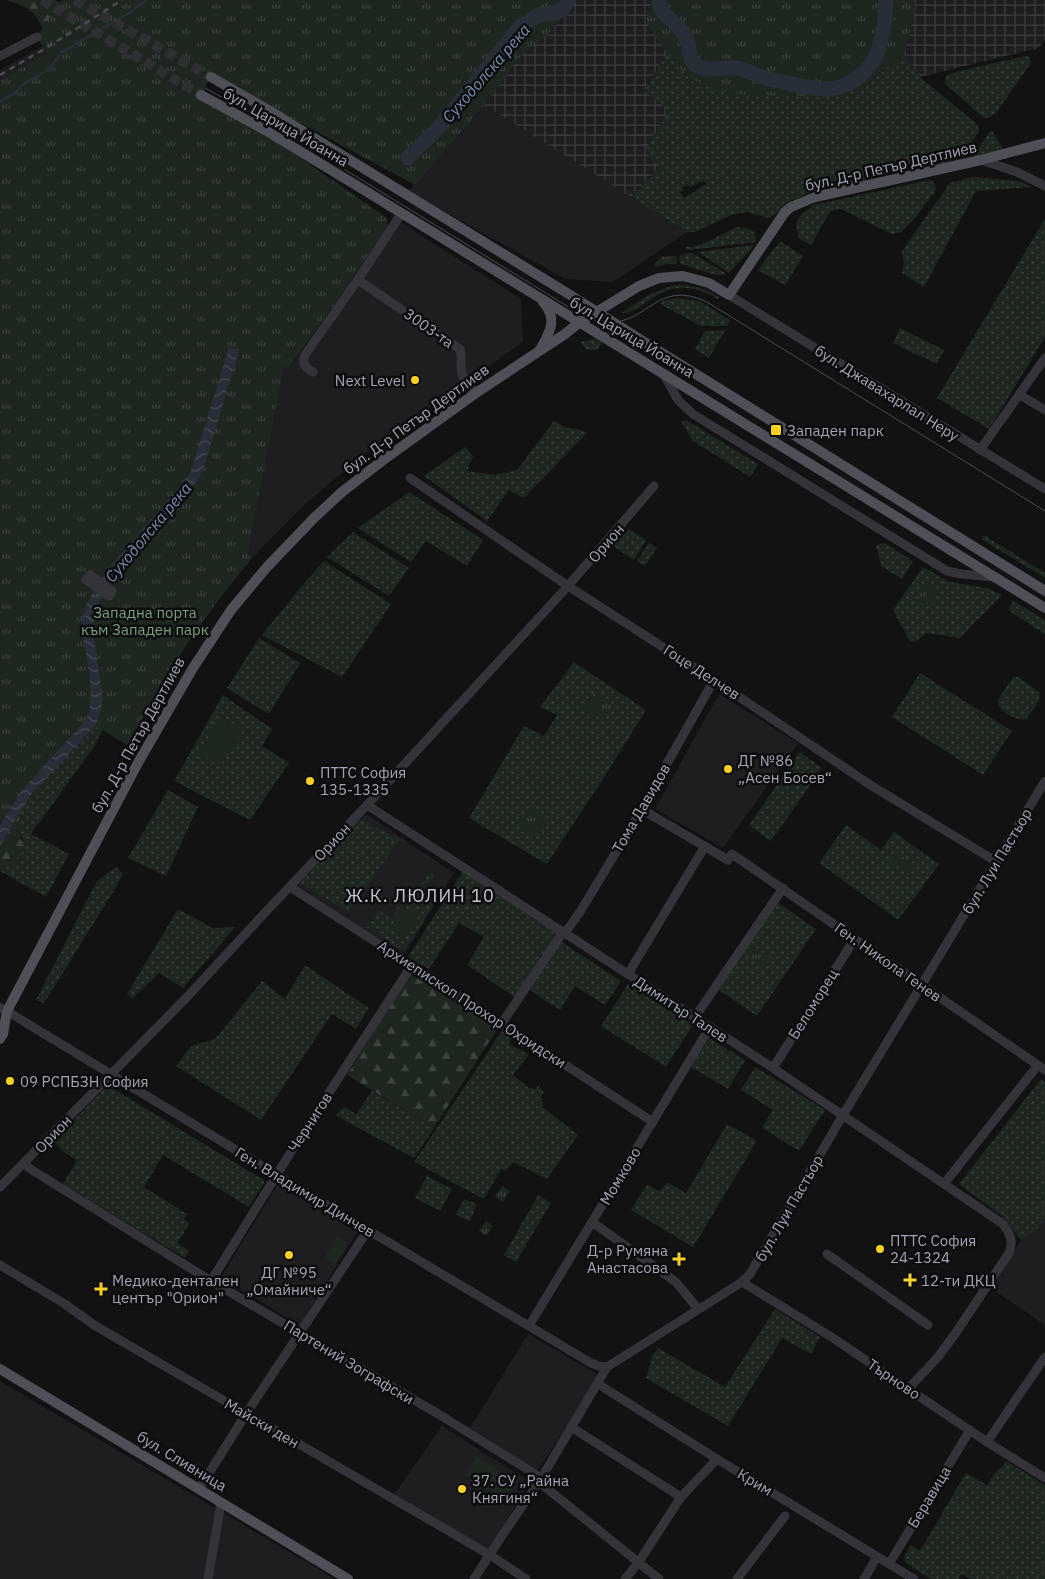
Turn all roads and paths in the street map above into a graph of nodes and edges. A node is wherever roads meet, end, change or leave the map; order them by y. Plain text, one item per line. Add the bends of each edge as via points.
1 (37, 37) dead end
2 (0, 56) edge
3 (211, 77) tunnel mouth
4 (201, 95) tunnel mouth
5 (1045, 144) edge
6 (981, 160) junction
7 (1045, 186) edge
8 (401, 214) junction
9 (358, 280) junction
10 (729, 295) junction
11 (540, 298) junction
12 (598, 312) junction
13 (580, 322) junction
14 (540, 351) junction
15 (1045, 358) edge
16 (313, 372) dead end
17 (663, 373) junction
18 (476, 393) junction
19 (1020, 395) junction
20 (1045, 410) edge
21 (980, 450) junction
22 (410, 478) dead end
23 (654, 486) dead end
24 (1045, 490) edge
25 (995, 577) junction
26 (568, 586) junction
27 (1045, 591) edge
28 (1045, 608) edge
29 (714, 680) junction
30 (1045, 781) edge
31 (1041, 797) edge
32 (367, 805) junction
33 (641, 808) junction
34 (705, 846) junction
35 (997, 862) junction
36 (290, 887) junction
37 (782, 888) junction
38 (564, 932) junction
39 (854, 940) junction
40 (412, 965) junction
41 (628, 974) junction
42 (922, 986) junction
43 (2, 1012) edge
44 (695, 1017) junction
45 (502, 1023) junction
46 (710, 1027) junction
47 (0, 1039) edge
48 (773, 1068) junction
49 (1042, 1068) edge
50 (111, 1074) junction
51 (844, 1115) junction
52 (653, 1122) junction
53 (24, 1164) junction
54 (277, 1175) junction
55 (944, 1184) junction
56 (0, 1187) edge
57 (592, 1222) junction
58 (368, 1230) junction
59 (827, 1254) dead end
60 (0, 1265) edge
61 (211, 1281) junction
62 (742, 1282) junction
63 (698, 1309) junction
64 (928, 1325) dead end
65 (529, 1326) junction
66 (301, 1333) junction
67 (1045, 1357) edge
68 (607, 1367) junction
69 (0, 1369) edge
70 (598, 1384) junction
71 (908, 1389) junction
72 (246, 1414) junction
73 (571, 1427) junction
74 (970, 1430) junction
75 (987, 1442) junction
76 (716, 1459) junction
77 (1045, 1478) edge
78 (539, 1482) junction
79 (199, 1489) junction
80 (681, 1498) junction
81 (221, 1502) junction
82 (786, 1516) dead end
83 (490, 1555) junction
84 (877, 1557) junction
85 (638, 1563) junction
86 (889, 1564) junction
87 (208, 1579) edge
88 (348, 1579) edge
89 (474, 1579) edge
90 (526, 1579) edge
91 (625, 1579) edge
92 (659, 1579) edge
93 (737, 1579) edge
94 (864, 1579) edge
95 (914, 1579) edge

1 - 2 street
3 - 12 main road, бул. Царица Йоанна
4 - 8 main road, бул. Царица Йоанна via 279,138
5 - 6 main road, бул. Д-р Петър Дертлиев
6 - 7 street
6 - 10 main road, бул. Д-р Петър Дертлиев via 815,197 791,207
8 - 9 street
8 - 11 main road, бул. Царица Йоанна
9 - 16 street via 304,356 304,365
9 - 18 street, 3003-та via 460,349 462,376
10 - 12 main road, бул. Д-р Петър Дертлиев via 710,283 672,276 648,281
10 - 21 street, бул. Джавахарлал Неру
11 - 13 main road, бул. Царица Йоанна
11 - 14 main road via 552,321
12 - 13 main road, бул. Д-р Петър Дертлиев
12 - 27 main road, бул. Царица Йоанна
13 - 14 main road, бул. Д-р Петър Дертлиев
13 - 17 main road, бул. Царица Йоанна
14 - 18 main road, бул. Д-р Петър Дертлиев
15 - 19 street
17 - 25 main road, бул. Царица Йоанна
17 - 25 street via 678,400 693,414 947,571
18 - 43 main road, бул. Д-р Петър Дертлиев via 342,492 296,535 231,610 139,761
19 - 20 street
19 - 21 street
21 - 24 street, бул. Джавахарлал Неру
22 - 26 street, Гоце Делчев
23 - 26 street, Орион
25 - 28 main road, бул. Царица Йоанна
26 - 29 street, Гоце Делчев
26 - 32 street, Орион
29 - 33 street, Тома Давидов
29 - 35 street, Гоце Делчев via 872,786
30 - 31 street, бул. Луи Пастьор
31 - 35 street, бул. Луи Пастьор
32 - 36 street, Орион
32 - 38 street, Димитър Талев
33 - 34 street, Ген. Никола Генев
33 - 38 street, Тома Давидов via 580,912
34 - 37 street, Ген. Никола Генев
34 - 41 street
35 - 42 street, бул. Луи Пастьор
36 - 40 street, Архиепископ Прохор Охридски
36 - 50 street, Орион
37 - 39 street, Ген. Никола Генев
37 - 44 street
38 - 41 street, Димитър Талев
38 - 45 street, Тома Давидов
39 - 42 street, Ген. Никола Генев
39 - 48 street, Беломорец
40 - 45 street, Архиепископ Прохор Охридски
40 - 54 street, Чернигов
41 - 44 street, Димитър Талев
42 - 49 street, Ген. Никола Генев
42 - 51 street, бул. Луи Пастьор
43 - 47 main road, бул. Д-р Петър Дертлиев via 3,1034
43 - 50 street, Ген. Владимир Динчев
44 - 46 street, Димитър Талев
45 - 52 street, Архиепископ Прохор Охридски
46 - 48 street, Димитър Талев
46 - 52 street, Момково
48 - 51 street, Димитър Талев
49 - 55 street
50 - 53 street, Орион
50 - 54 street, Ген. Владимир Динчев
51 - 55 street, Димитър Талев
51 - 62 street, бул. Луи Пастьор via 758,1261
52 - 57 street, Момково
53 - 56 street, Орион
53 - 61 street, Партений Зографски
54 - 58 street, Ген. Владимир Динчев
54 - 61 street, Чернигов
55 - 71 street, Димитър Талев via 1003,1224 1011,1236 1012,1248 955,1334
57 - 63 street via 676,1282
57 - 65 street, Момково
58 - 65 street, Ген. Владимир Динчев
58 - 66 street
59 - 64 street
60 - 72 street, Майски ден via 94,1325
61 - 66 street, Партений Зографски
62 - 63 street, бул. Луи Пастьор
62 - 71 street, Търново
63 - 68 street, бул. Луи Пастьор
65 - 68 street, Ген. Владимир Динчев via 591,1363
66 - 72 street
66 - 78 street, Партений Зографски via 535,1474
67 - 75 street
68 - 70 street, бул. Луи Пастьор
69 - 79 main road, бул. Сливница
70 - 73 street, бул. Луи Пастьор
70 - 76 street, Крим
71 - 74 street, Търново
72 - 79 street
72 - 83 street, Майски ден
73 - 78 street, бул. Луи Пастьор
73 - 80 street
74 - 75 street, Търново
74 - 86 street, Беравица
75 - 77 street, Търново
76 - 80 street
76 - 84 street, Крим
78 - 83 street, бул. Луи Пастьор
78 - 85 street, Партений Зографски
79 - 81 main road, бул. Сливница
80 - 85 street
81 - 87 street
81 - 88 main road, бул. Сливница
82 - 93 street
83 - 89 street, бул. Луи Пастьор
83 - 90 street, Майски ден
84 - 86 street, Крим
84 - 94 street
85 - 91 street
85 - 92 street, Партений Зографски
86 - 95 street, Крим

